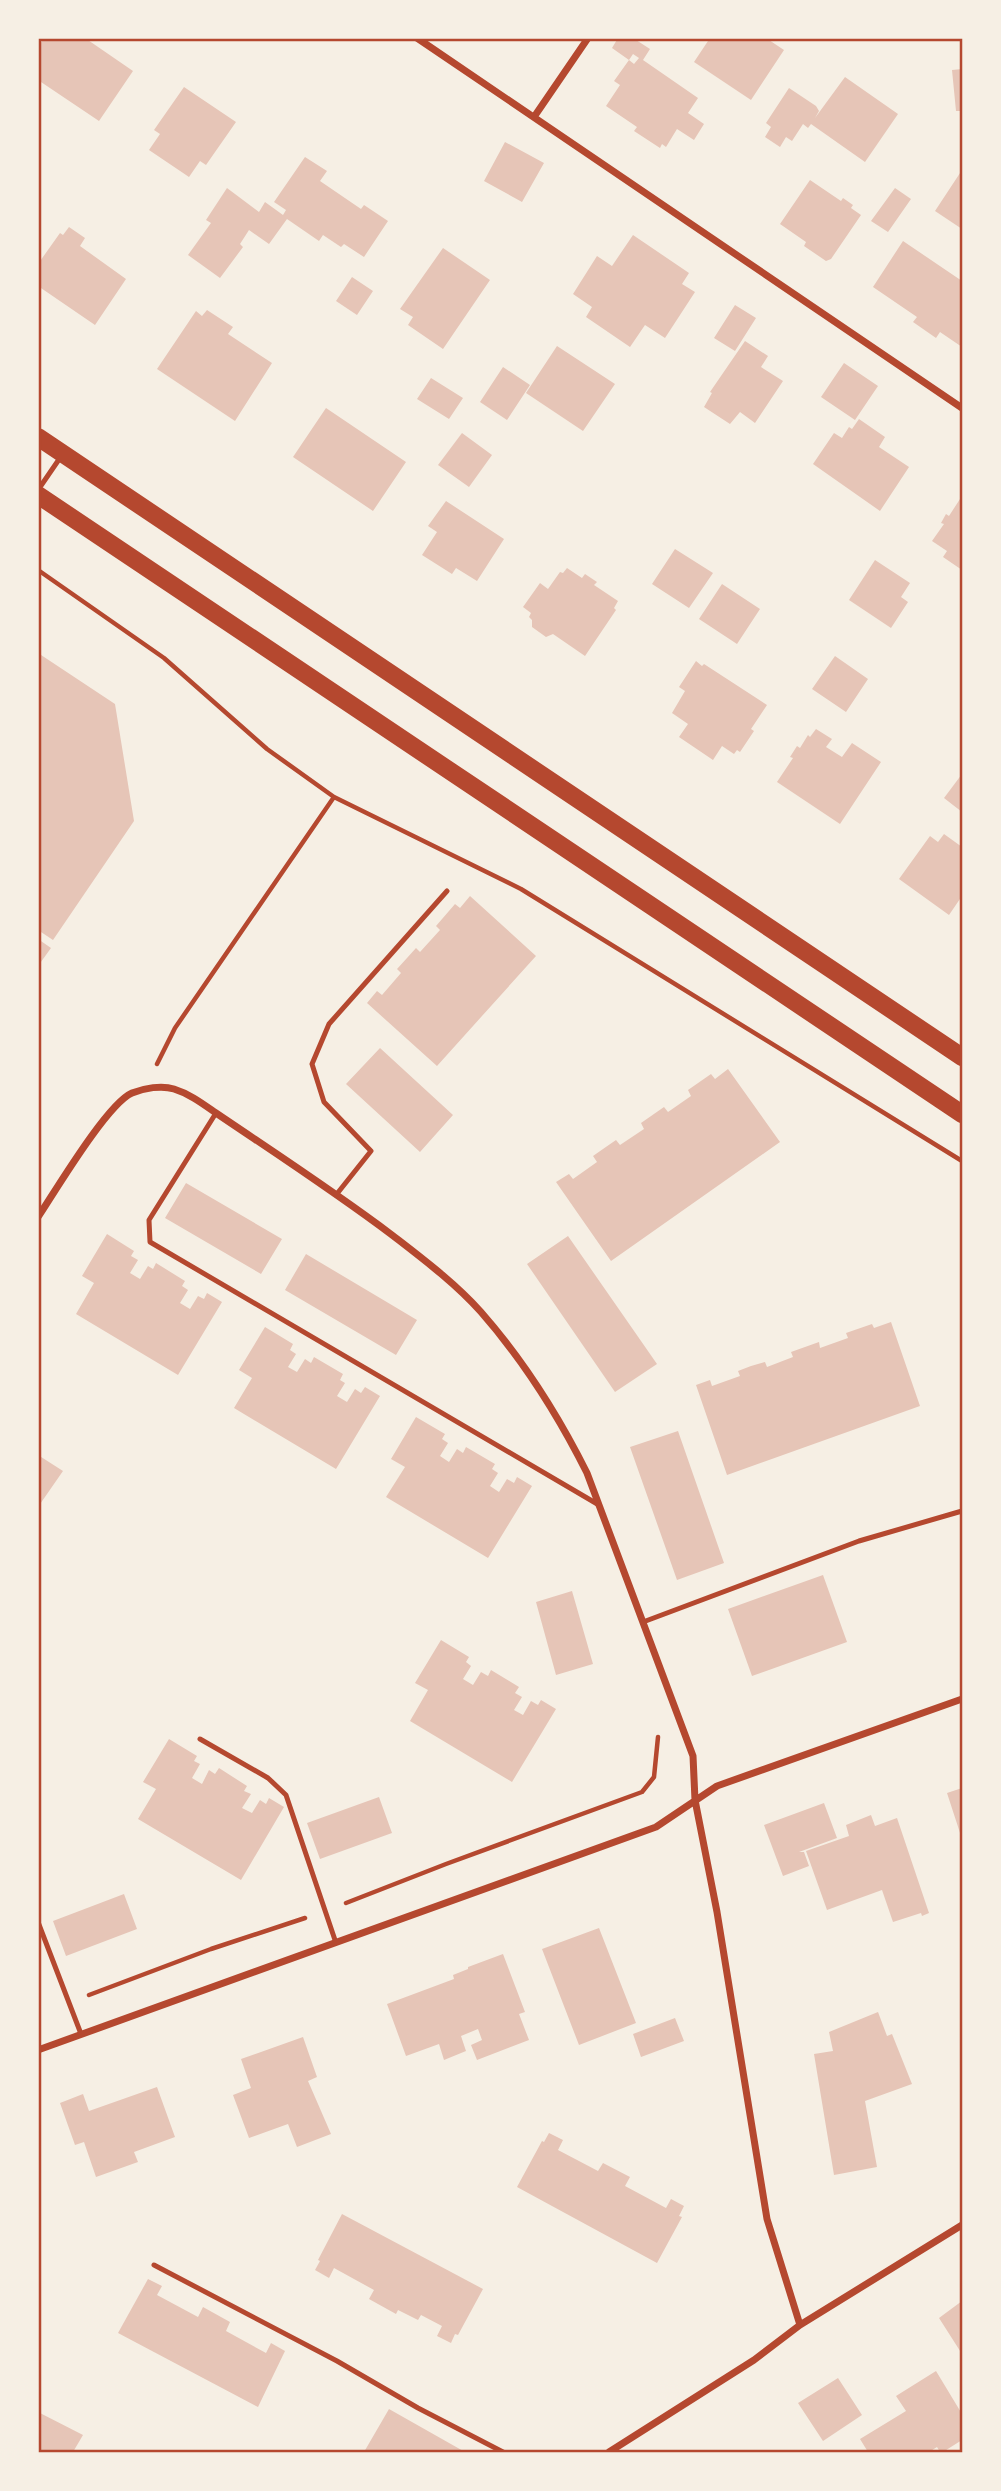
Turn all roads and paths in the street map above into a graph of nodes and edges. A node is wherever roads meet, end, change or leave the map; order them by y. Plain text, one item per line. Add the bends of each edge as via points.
1 (417, 38) edge
2 (588, 38) edge
3 (534, 117) junction
4 (962, 408) edge
5 (38, 437) edge
6 (63, 454) junction
7 (38, 492) edge
8 (38, 570) edge
9 (334, 797) junction
10 (447, 891) dead end
11 (962, 1057) edge
12 (152, 1088) junction
13 (216, 1113) junction
14 (962, 1114) edge
15 (962, 1161) edge
16 (337, 1195) junction
17 (38, 1217) edge
18 (599, 1505) junction
19 (962, 1511) edge
20 (643, 1622) junction
21 (962, 1699) edge
22 (678, 1716) junction
23 (200, 1739) dead end
24 (695, 1800) junction
25 (326, 1911) junction
26 (38, 1922) edge
27 (336, 1943) junction
28 (68, 2003) junction
29 (81, 2034) junction
30 (38, 2050) edge
31 (962, 2225) edge
32 (154, 2265) dead end
33 (800, 2325) junction
34 (503, 2452) edge
35 (609, 2452) edge

1 - 3 street
2 - 3 street
3 - 4 street
5 - 6 main road
6 - 7 lane
6 - 11 main road
7 - 14 main road
8 - 9 path via 164,658 267,749
9 - 12 path via 175,1028 157,1062
9 - 15 path via 521,889
10 - 16 lane via 329,1024 312,1064 324,1102 371,1151
12 - 13 street via 173,1088
12 - 17 street via 131,1093 111,1110
13 - 16 street
13 - 18 lane via 149,1220 150,1242
16 - 18 street via 430,1264 480,1311 530,1374 568,1435
18 - 20 street
19 - 20 lane via 859,1541
20 - 22 street
21 - 24 street via 717,1786
22 - 24 street via 693,1756
22 - 25 path via 658,1735 654,1777 642,1792
23 - 25 lane via 268,1778 286,1795
24 - 27 street via 656,1827
24 - 33 street via 767,2219
25 - 27 lane
25 - 28 path
26 - 28 lane
27 - 29 street
28 - 29 lane
29 - 30 street
31 - 33 street
32 - 34 lane
33 - 35 street via 754,2360

